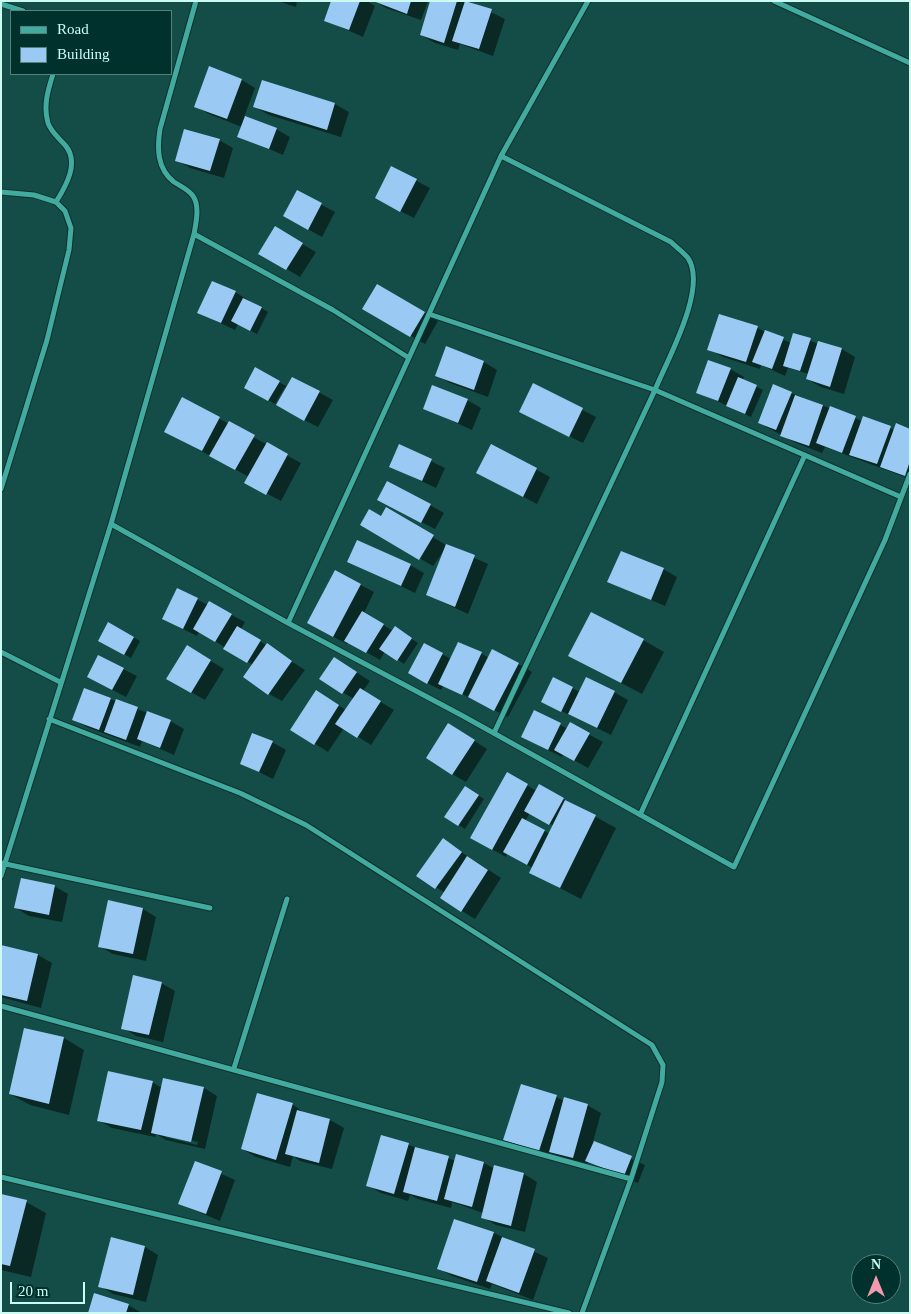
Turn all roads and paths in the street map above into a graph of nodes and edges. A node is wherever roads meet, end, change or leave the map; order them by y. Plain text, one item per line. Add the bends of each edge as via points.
1 (196, 1) edge
2 (588, 1) edge
3 (774, 1) edge
4 (784, 3) edge
5 (1, 4) edge
6 (20, 10) edge
7 (910, 63) edge
8 (53, 75) edge
9 (501, 156) junction
10 (1, 192) edge
11 (56, 202) junction
12 (194, 234) junction
13 (429, 314) junction
14 (409, 358) junction
15 (655, 390) junction
16 (805, 455) junction
17 (910, 474) edge
18 (1, 489) edge
19 (901, 497) junction
20 (111, 524) junction
21 (288, 623) junction
22 (1, 652) edge
23 (60, 682) junction
24 (49, 719) junction
25 (494, 733) junction
26 (640, 815) junction
27 (3, 864) edge
28 (1, 876) edge
29 (287, 899) dead end
30 (210, 908) dead end
31 (1, 1006) edge
32 (234, 1068) junction
33 (1, 1177) edge
34 (631, 1179) junction
35 (569, 1313) edge
36 (582, 1313) edge

1 - 12 street via 157,148 162,166 171,180 193,196 197,212
2 - 9 street
3 - 4 street
4 - 7 street
5 - 6 street
8 - 11 street via 46,98 49,126 67,147 72,162 67,183
9 - 13 street
9 - 15 street via 671,242 688,259 694,280 691,302
10 - 11 street via 34,195
11 - 18 street via 65,211 71,228 69,250 46,340
12 - 14 street via 333,310
12 - 20 street
13 - 14 street
13 - 15 street
14 - 21 street
15 - 16 street
15 - 25 street
16 - 19 street
16 - 26 street
17 - 19 street
19 - 26 street via 881,549 734,867
20 - 21 street
20 - 23 street
21 - 25 street
22 - 23 street
23 - 24 street
24 - 27 street
24 - 34 street via 240,793 306,825 652,1045 663,1066 662,1082
25 - 26 street
27 - 28 street
27 - 30 street
29 - 32 street
31 - 32 street
32 - 34 street
33 - 35 street
34 - 36 street

